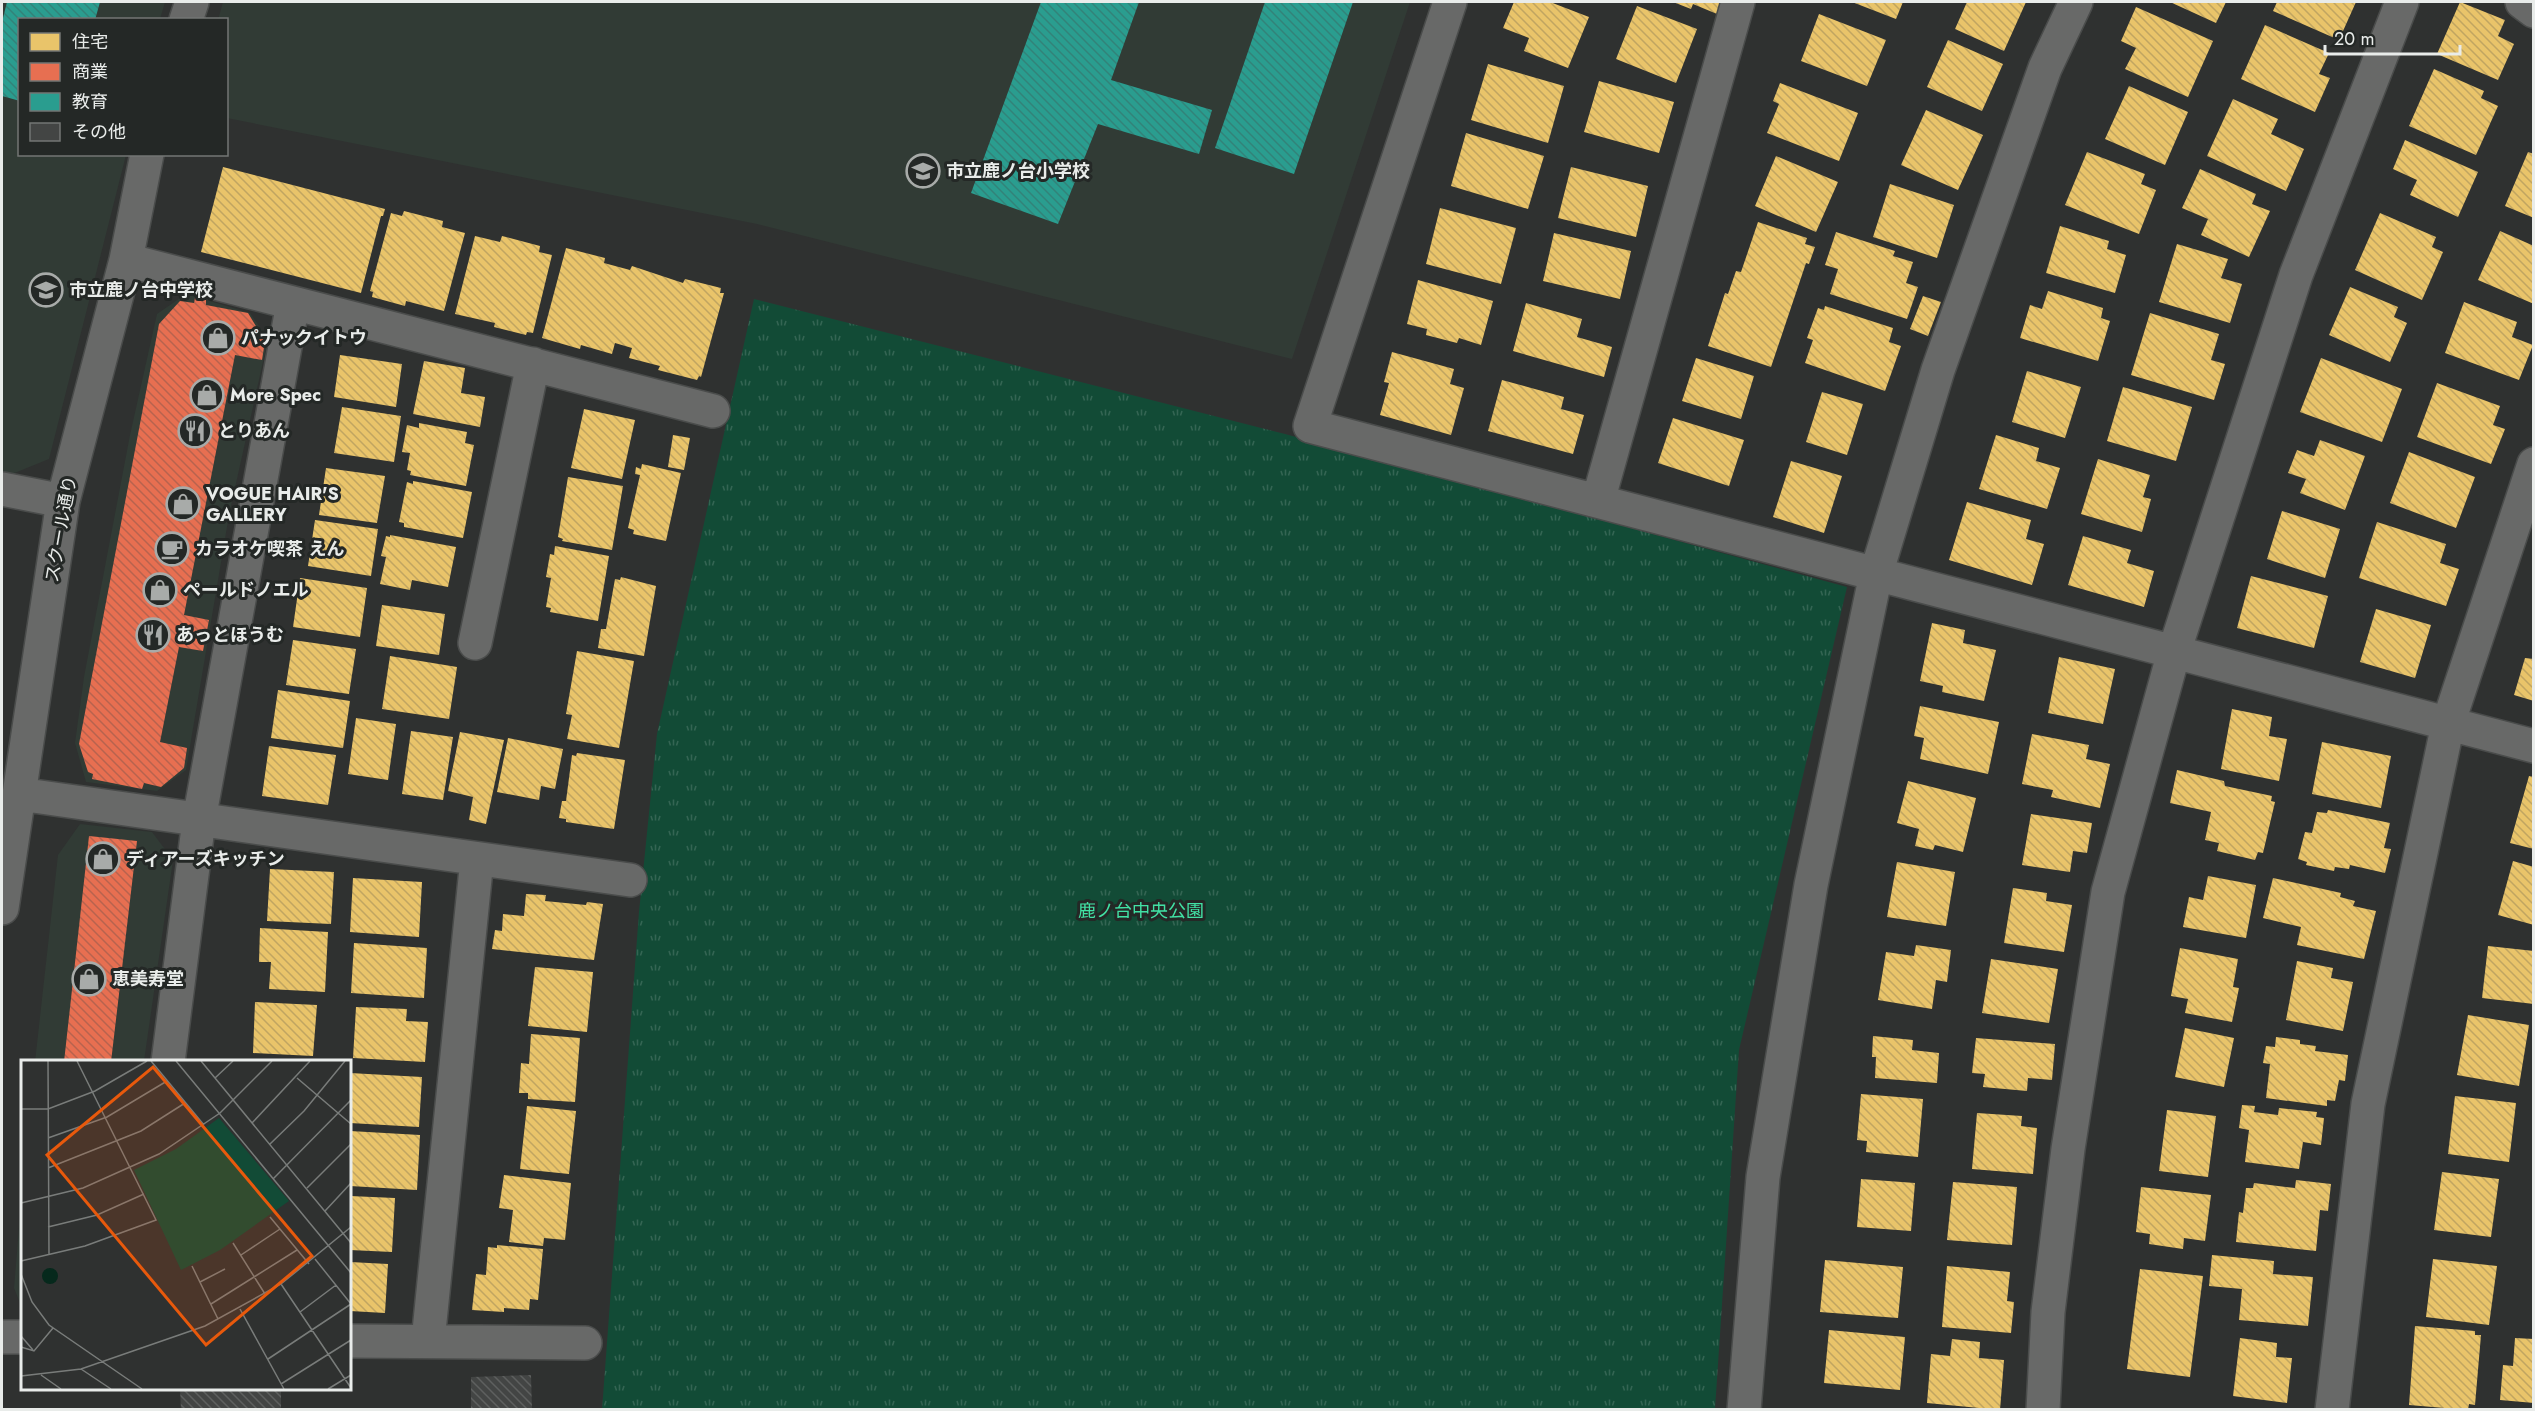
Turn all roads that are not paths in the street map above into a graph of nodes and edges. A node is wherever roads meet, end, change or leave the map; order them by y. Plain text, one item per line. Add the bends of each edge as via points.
1 (192, 2) edge
2 (1450, 2) edge
3 (1738, 2) edge
4 (2076, 2) edge
5 (2402, 2) edge
6 (2522, 2) edge
7 (2534, 11) edge
8 (187, 18) edge
9 (147, 156) edge
10 (126, 260) junction
11 (293, 303) junction
12 (533, 364) junction
13 (713, 411) dead end
14 (2534, 464) edge
15 (2, 489) edge
16 (63, 501) junction
17 (1598, 501) junction
18 (1875, 574) junction
19 (475, 643) dead end
20 (2174, 652) junction
21 (2448, 724) junction
22 (2534, 746) edge
23 (19, 794) junction
24 (199, 820) junction
25 (477, 859) junction
26 (630, 880) dead end
27 (2, 908) edge
28 (168, 1060) edge
29 (2, 1337) edge
30 (21, 1337) edge
31 (351, 1341) edge
32 (428, 1341) junction
33 (585, 1343) dead end
34 (1744, 1410) edge
35 (2043, 1410) edge
36 (2332, 1410) edge

1 - 8 street
2 - 17 street via 1310,426
3 - 17 street
4 - 18 street via 2045,68 1938,370
5 - 20 street via 2296,275
6 - 7 street
9 - 10 street, スクール通り
10 - 11 street
10 - 16 street, スクール通り
11 - 12 street
11 - 24 street
12 - 13 street
12 - 19 street
14 - 21 street
15 - 16 street
16 - 23 street, スクール通り
17 - 18 street
18 - 20 street
18 - 34 street via 1811,885 1765,1165
20 - 21 street
20 - 35 street via 2108,892 2068,1149 2048,1312
21 - 22 street
21 - 36 street via 2368,1104
23 - 24 street
23 - 27 street, スクール通り
24 - 25 street
24 - 28 street
25 - 26 street
25 - 32 street
29 - 30 street
31 - 32 street
32 - 33 street

